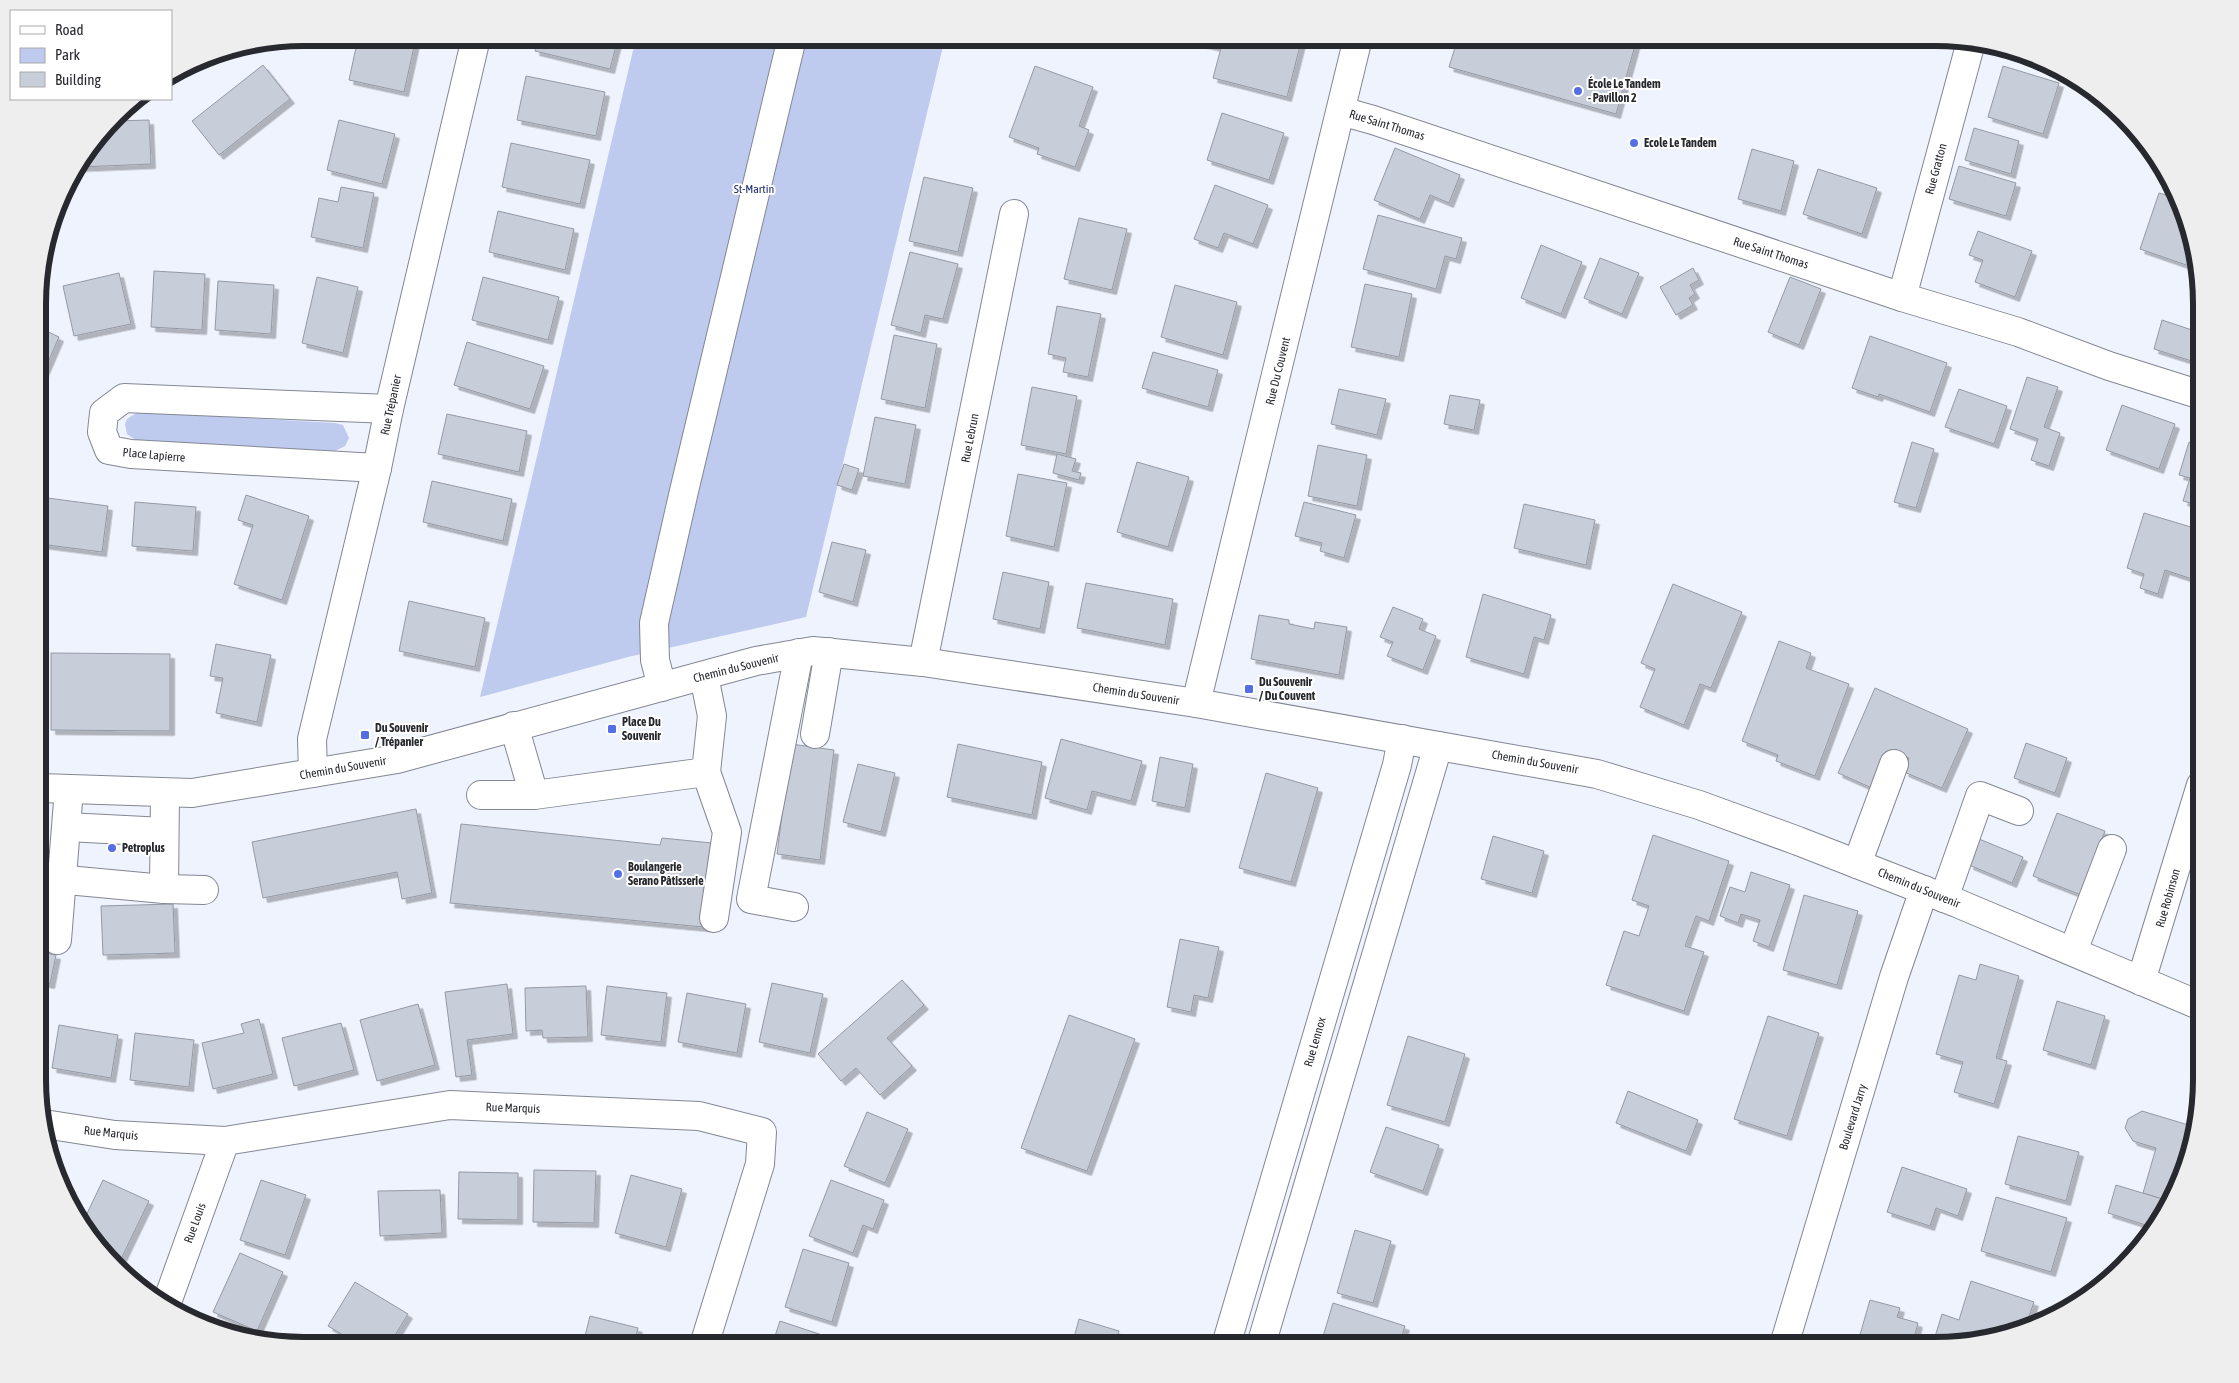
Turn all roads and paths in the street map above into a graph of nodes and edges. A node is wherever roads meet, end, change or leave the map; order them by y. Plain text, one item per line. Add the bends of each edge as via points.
1 (474, 46) edge
2 (790, 46) edge
3 (1356, 46) edge
4 (1969, 48) edge
5 (1341, 111) junction
6 (1014, 214) dead end
7 (1902, 297) junction
8 (2193, 392) edge
9 (389, 409) junction
10 (377, 468) junction
11 (830, 652) junction
12 (799, 653) junction
13 (923, 662) junction
14 (704, 676) junction
15 (662, 687) junction
16 (1196, 703) junction
17 (514, 726) junction
18 (815, 734) dead end
19 (1402, 739) junction
20 (1438, 746) junction
21 (1894, 764) dead end
22 (706, 772) junction
23 (314, 773) junction
24 (46, 788) edge
25 (69, 790) junction
26 (165, 794) junction
27 (534, 795) junction
28 (481, 796) dead end
29 (2019, 811) dead end
30 (2193, 811) edge
31 (66, 827) junction
32 (164, 832) junction
33 (2112, 849) dead end
34 (1857, 864) junction
35 (51, 877) edge
36 (164, 890) junction
37 (204, 890) dead end
38 (1934, 894) junction
39 (794, 907) dead end
40 (714, 918) dead end
41 (57, 940) dead end
42 (2073, 952) junction
43 (2141, 981) junction
44 (2193, 1003) edge
45 (50, 1125) edge
46 (225, 1141) junction
47 (169, 1298) edge
48 (706, 1337) edge
49 (1228, 1337) edge
50 (1263, 1337) edge
51 (1786, 1337) edge

1 - 9 street, Rue Trépanier
2 - 15 street via 654,624 655,660
3 - 5 street, Rue Du Couvent
4 - 7 street, Rue Gratton
5 - 7 street, Rue Saint Thomas
5 - 16 street, Rue Du Couvent
6 - 13 street, Rue Lebrun
7 - 8 street, Rue Saint Thomas via 2018,332
9 - 10 street, Rue Trépanier
9 - 10 street, Place Lapierre via 124,398 104,413 102,432 109,450 131,454
10 - 23 street, Rue Trépanier via 312,739
11 - 12 street, Chemin du Souvenir
11 - 13 street, Chemin du Souvenir
11 - 18 street
12 - 14 street, Chemin du Souvenir
12 - 39 street via 750,899
13 - 16 street, Chemin du Souvenir
14 - 15 street, Chemin du Souvenir
14 - 22 street via 712,716
15 - 17 street, Chemin du Souvenir
16 - 19 street, Chemin du Souvenir
17 - 23 street, Chemin du Souvenir via 397,759
17 - 27 street
19 - 20 street, Chemin du Souvenir
19 - 49 street, Rue Lennox
20 - 34 street, Chemin du Souvenir via 1597,774 1699,805
20 - 50 street
21 - 34 street
22 - 27 street
22 - 40 street via 727,832
23 - 26 street, Chemin du Souvenir via 192,793
24 - 25 street, Chemin du Souvenir
25 - 26 street, Chemin du Souvenir
25 - 31 street
26 - 32 street
27 - 28 street
29 - 38 street, Boulevard Jarry via 1980,796
30 - 43 street, Rue Robinson
31 - 32 street
31 - 35 street
32 - 36 street
33 - 42 street
34 - 38 street, Chemin du Souvenir
35 - 36 street
35 - 41 street
36 - 37 street
38 - 42 street, Chemin du Souvenir
38 - 51 street, Boulevard Jarry via 1894,977
42 - 43 street, Chemin du Souvenir
43 - 44 street, Chemin du Souvenir
45 - 46 street, Rue Marquis via 115,1135
46 - 47 street, Rue Louis
46 - 48 street, Rue Marquis via 450,1105 699,1116 762,1132 760,1164

